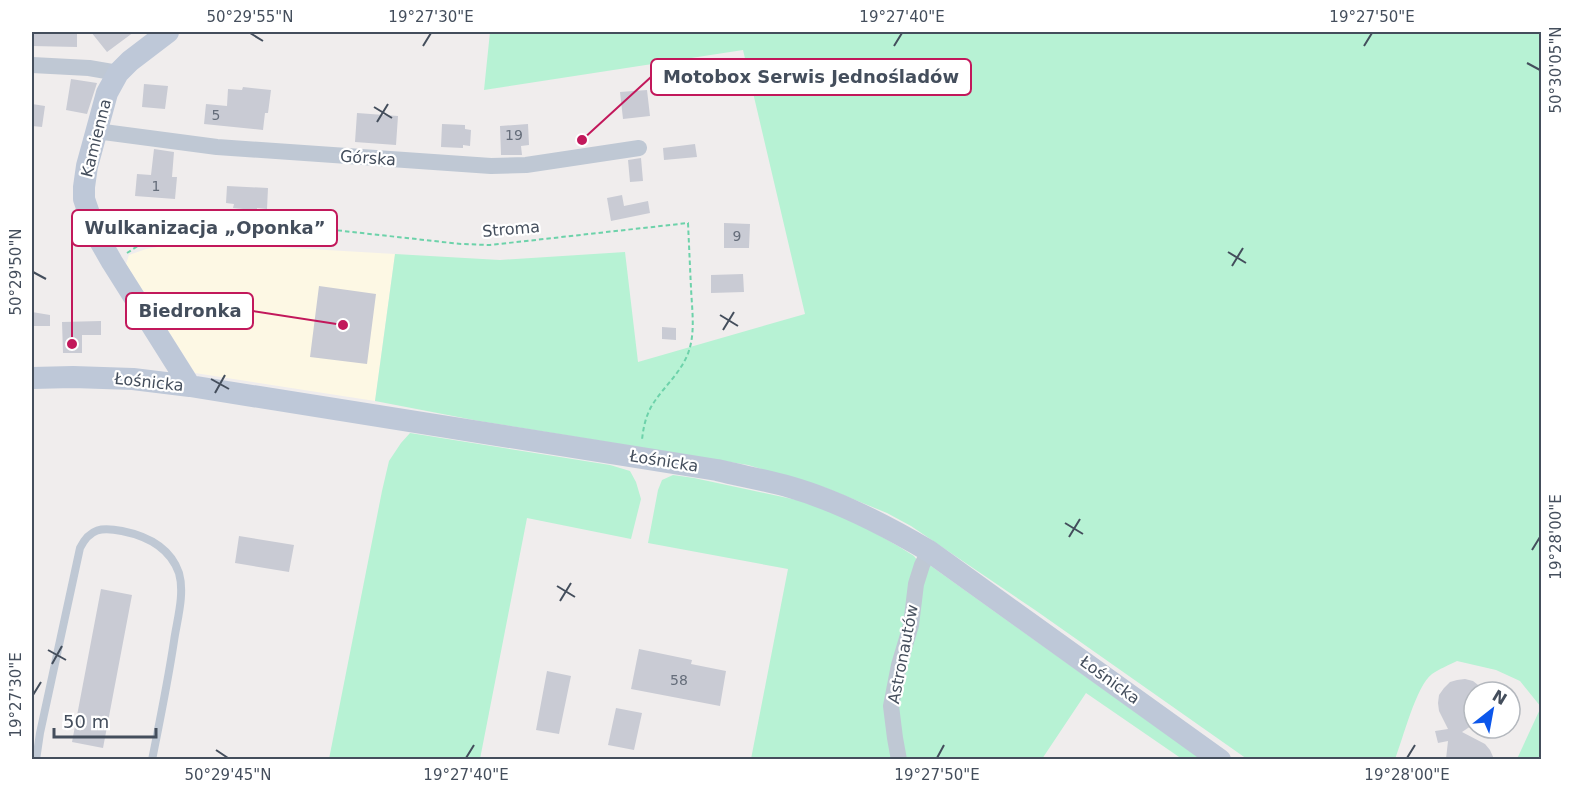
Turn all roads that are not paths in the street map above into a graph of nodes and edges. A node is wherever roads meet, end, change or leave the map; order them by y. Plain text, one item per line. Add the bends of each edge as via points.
1 (168, 32) edge
2 (32, 65) edge
3 (118, 73) junction
4 (96, 131) junction
5 (639, 148) dead end
6 (32, 378) edge
7 (190, 386) junction
8 (929, 551) junction
9 (36, 732) edge
10 (36, 759) edge
11 (152, 759) edge
12 (899, 759) edge
13 (1220, 759) edge

1 - 3 street, Kamienna
2 - 3 street
3 - 4 street, Kamienna via 107,93
4 - 5 street, Górska via 217,147 491,166 526,165
4 - 7 street, Kamienna via 84,187 96,234
6 - 7 street, Łośnicka via 133,379
7 - 8 street, Łośnicka via 717,470 842,506
8 - 12 street, Astronautów via 916,585 911,625 891,706
8 - 13 street, Łośnicka
9 - 10 lane
9 - 11 lane via 84,540 101,529 138,534 163,548 175,564 181,582

